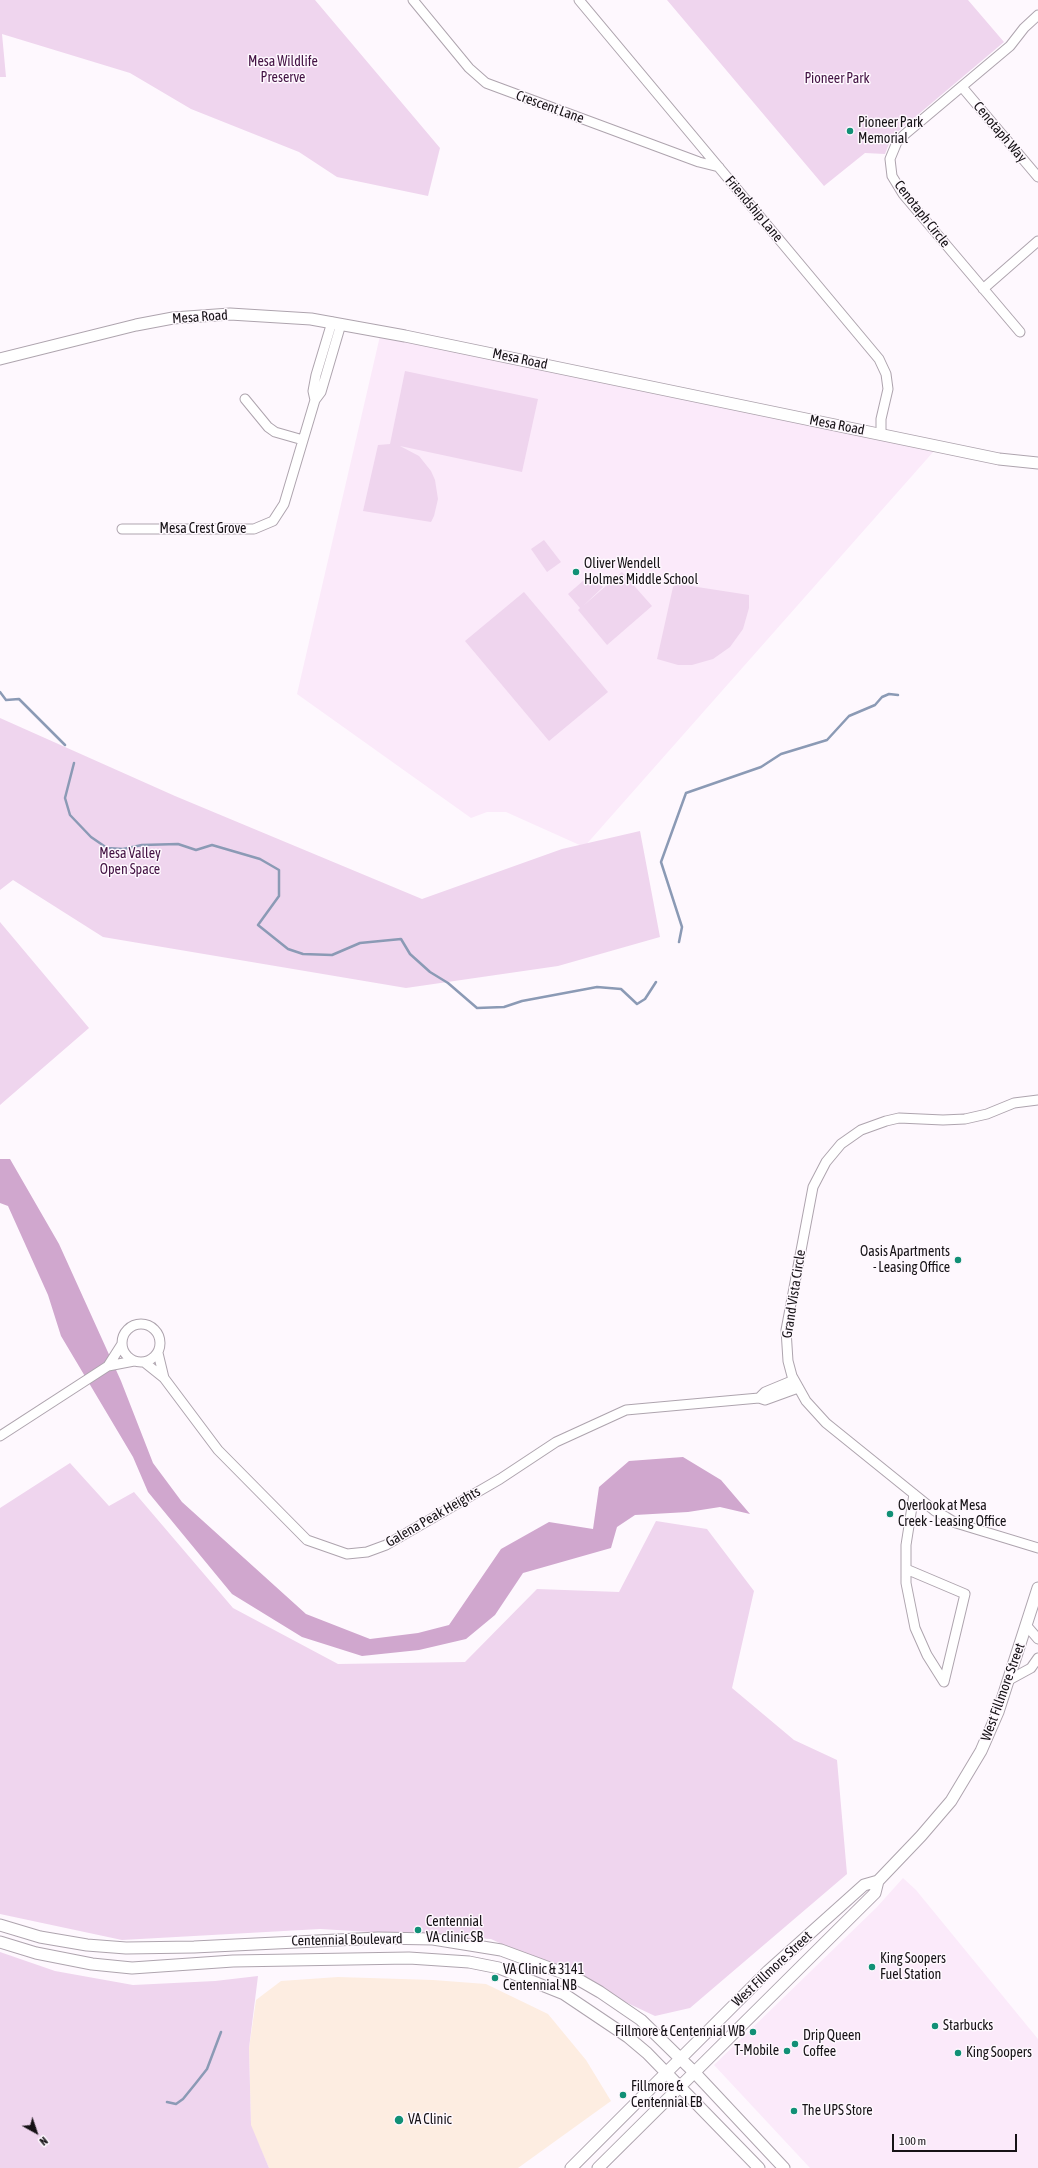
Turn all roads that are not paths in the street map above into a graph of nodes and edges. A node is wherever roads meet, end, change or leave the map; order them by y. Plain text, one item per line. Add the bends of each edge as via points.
1 (413, 0) edge
2 (579, 0) edge
3 (1038, 15) edge
4 (962, 87) junction
5 (719, 167) junction
6 (1038, 177) edge
7 (1038, 241) edge
8 (982, 289) junction
9 (336, 323) junction
10 (1020, 332) dead end
11 (0, 359) edge
12 (245, 400) dead end
13 (881, 433) junction
14 (303, 440) junction
15 (1038, 463) edge
16 (122, 529) dead end
17 (1038, 1100) edge
18 (122, 1344) junction
19 (158, 1353) junction
20 (134, 1361) junction
21 (144, 1362) junction
22 (108, 1366) junction
23 (164, 1378) junction
24 (796, 1384) junction
25 (0, 1436) edge
26 (914, 1494) junction
27 (1038, 1548) edge
28 (906, 1569) junction
29 (1038, 1588) edge
30 (1026, 1625) junction
31 (1038, 1639) edge
32 (1038, 1658) edge
33 (1009, 1680) junction
34 (878, 1881) junction
35 (0, 1925) edge
36 (0, 1942) edge
37 (194, 1947) junction
38 (195, 1963) junction
39 (681, 2058) junction
40 (695, 2073) junction
41 (665, 2074) junction
42 (680, 2088) junction
43 (588, 2151) junction
44 (562, 2168) edge
45 (571, 2168) edge
46 (598, 2168) edge
47 (759, 2168) edge
48 (784, 2168) edge

1 - 5 street, Crescent Lane via 470,68 486,83
2 - 5 street, Friendship Lane
3 - 4 street, Cenotaph Circle via 1010,46
4 - 6 street, Cenotaph Way
4 - 8 street, Cenotaph Circle via 897,142 890,159 890,168 903,194
5 - 13 street, Friendship Lane via 879,359 888,382
7 - 8 street
8 - 10 street, Cenotaph Circle
9 - 11 main road, Mesa Road via 252,315 189,316 136,325
9 - 13 main road, Mesa Road
9 - 14 street, Mesa Crest Grove via 321,392 315,400
12 - 14 street via 275,432
13 - 15 main road, Mesa Road via 999,459
14 - 16 street, Mesa Crest Grove via 282,510 268,525 254,529
17 - 24 street, Grand Vista Circle via 1014,1103 987,1114 965,1119 899,1118 886,1121 861,1130 833,1152 818,1174 813,1187 788,1315 786,1346
18 - 19 street via 129,1328 137,1324 148,1325 159,1335
18 - 20 street via 124,1353
18 - 22 street
19 - 21 street
19 - 23 street
20 - 21 street
20 - 22 street
21 - 23 street
22 - 25 street
23 - 24 street, Galena Peak Heights via 218,1450 307,1540 347,1554 367,1552 386,1545 500,1479 556,1442 626,1410 759,1398 765,1400
24 - 26 street, Grand Vista Circle via 815,1412 826,1423
26 - 27 street, Grand Vista Circle via 935,1511 956,1523
26 - 28 street via 906,1545
28 - 28 street via 906,1583 915,1628 927,1655 944,1682 965,1594
29 - 30 main road, West Fillmore Street
30 - 31 street
30 - 33 main road, West Fillmore Street
32 - 33 street via 1031,1668
33 - 34 main road, West Fillmore Street via 990,1732 961,1786 925,1831
34 - 39 main road, West Fillmore Street via 864,1885 818,1925 754,1984
34 - 40 main road, West Fillmore Street via 875,1893
35 - 37 main road, Centennial Boulevard via 40,1937 87,1945 126,1948
36 - 38 main road, Centennial Boulevard via 92,1964 132,1968
37 - 38 main road
37 - 39 main road, Centennial Boulevard via 378,1938 433,1940 501,1950 574,1977 600,1992 641,2020
38 - 41 main road, Centennial Boulevard via 409,1958 492,1966 564,1994 628,2037 647,2053
39 - 40 main road, Centennial Boulevard
39 - 41 main road, West Fillmore Street
40 - 42 main road, West Fillmore Street
40 - 48 main road, Centennial Boulevard
41 - 42 main road, Centennial Boulevard
41 - 43 main road, West Fillmore Street
42 - 46 main road, West Fillmore Street
42 - 47 main road, Centennial Boulevard
43 - 44 main road
43 - 45 main road, West Fillmore Street

